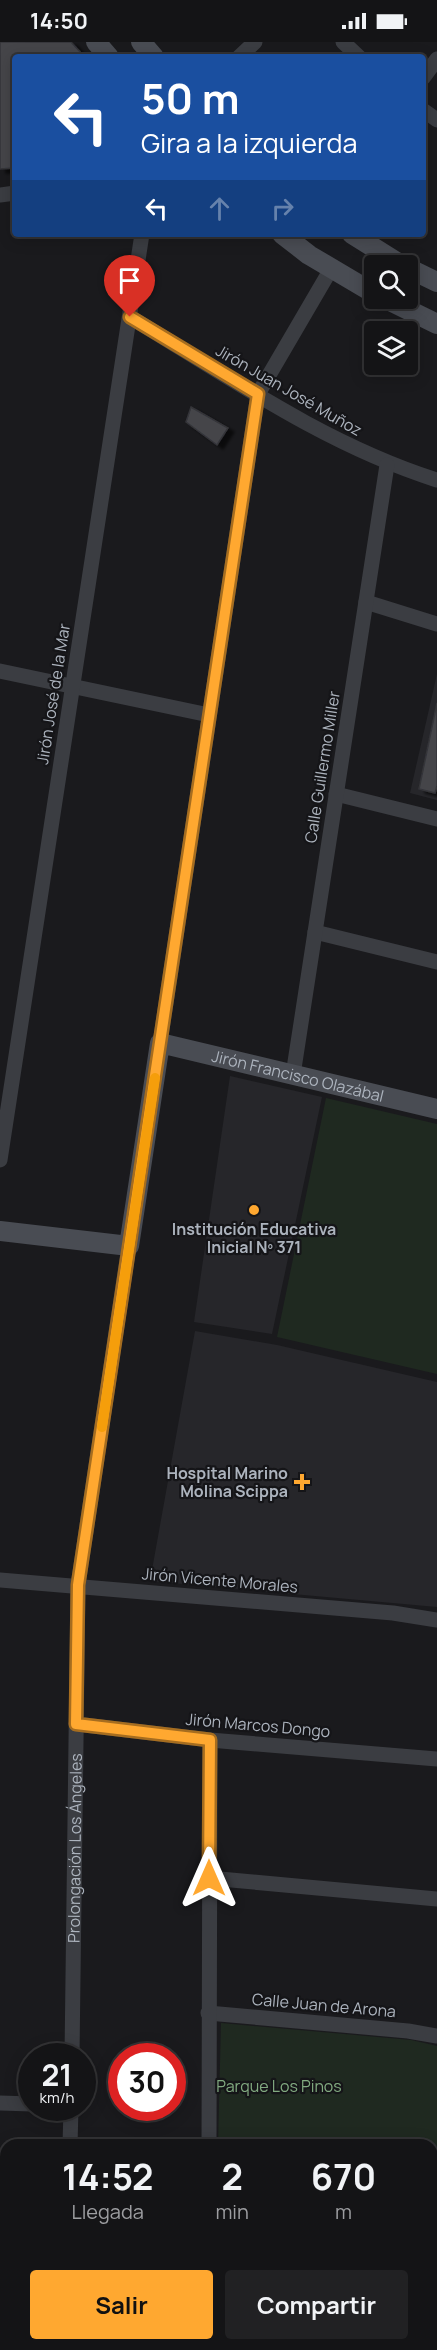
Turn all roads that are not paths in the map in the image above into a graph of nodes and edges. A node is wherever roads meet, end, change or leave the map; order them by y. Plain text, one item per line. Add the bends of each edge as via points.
1 (96, 42) edge
2 (141, 42) edge
3 (255, 42) edge
4 (343, 42) edge
5 (106, 54) edge
6 (151, 54) edge
7 (242, 54) edge
8 (356, 54) edge
9 (437, 59) edge
10 (426, 74) edge
11 (142, 237) edge
12 (286, 237) edge
13 (357, 237) edge
14 (386, 255) edge
15 (331, 269) junction
16 (418, 273) edge
17 (437, 282) edge
18 (364, 288) edge
19 (406, 309) edge
20 (130, 317) junction
21 (437, 324) edge
22 (258, 394) junction
23 (387, 465) junction
24 (437, 480) edge
25 (366, 602) junction
26 (437, 624) edge
27 (0, 671) edge
28 (73, 687) junction
29 (209, 715) junction
30 (336, 794) junction
31 (437, 819) edge
32 (315, 932) junction
33 (437, 962) edge
34 (160, 1043) junction
35 (293, 1075) junction
36 (437, 1109) edge
37 (0, 1160) edge
38 (0, 1231) edge
39 (129, 1246) junction
40 (0, 1580) edge
41 (78, 1585) junction
42 (437, 1620) edge
43 (76, 1724) junction
44 (210, 1740) junction
45 (437, 1759) edge
46 (209, 1878) junction
47 (437, 1899) edge
48 (208, 2013) junction
49 (437, 2036) edge
50 (72, 2043) edge
51 (0, 2103) edge
52 (18, 2104) edge
53 (71, 2121) edge
54 (70, 2139) edge
55 (209, 2139) edge

1 - 5 street
2 - 6 street
3 - 7 street
4 - 8 street
9 - 10 street
11 - 20 street, Jirón José de la Mar
12 - 15 street
13 - 14 street
15 - 18 street
15 - 22 street, Prolongación Los Ángeles
16 - 17 street
19 - 21 street
20 - 22 street, Jirón Juan José Muñoz
20 - 28 street, Jirón José de la Mar
22 - 23 street, Jirón Juan José Muñoz
22 - 29 street, Prolongación Los Ángeles
23 - 24 street, Jirón Juan José Muñoz
23 - 25 street, Calle Guillermo Miller
25 - 26 street
25 - 30 street, Calle Guillermo Miller
27 - 28 street
28 - 29 street
28 - 37 street, Jirón José de la Mar
29 - 34 street, Prolongación Los Ángeles
30 - 31 street
30 - 32 street, Calle Guillermo Miller
32 - 33 street
32 - 35 street, Calle Guillermo Miller
34 - 35 street, Jirón Francisco Olazábal
34 - 39 street, Prolongación Los Ángeles
35 - 36 street, Jirón Francisco Olazábal
38 - 39 street
39 - 41 street, Prolongación Los Ángeles
40 - 41 street, Jirón Vicente Morales
41 - 42 street, Jirón Vicente Morales
41 - 43 street, Prolongación Los Ángeles
43 - 44 street, Jirón Marcos Dongo
43 - 50 street, Prolongación Los Ángeles
44 - 45 street, Jirón Marcos Dongo
44 - 46 street
46 - 47 street
46 - 48 street
48 - 49 street, Calle Juan de Arona
48 - 55 street
51 - 52 street
53 - 54 street

